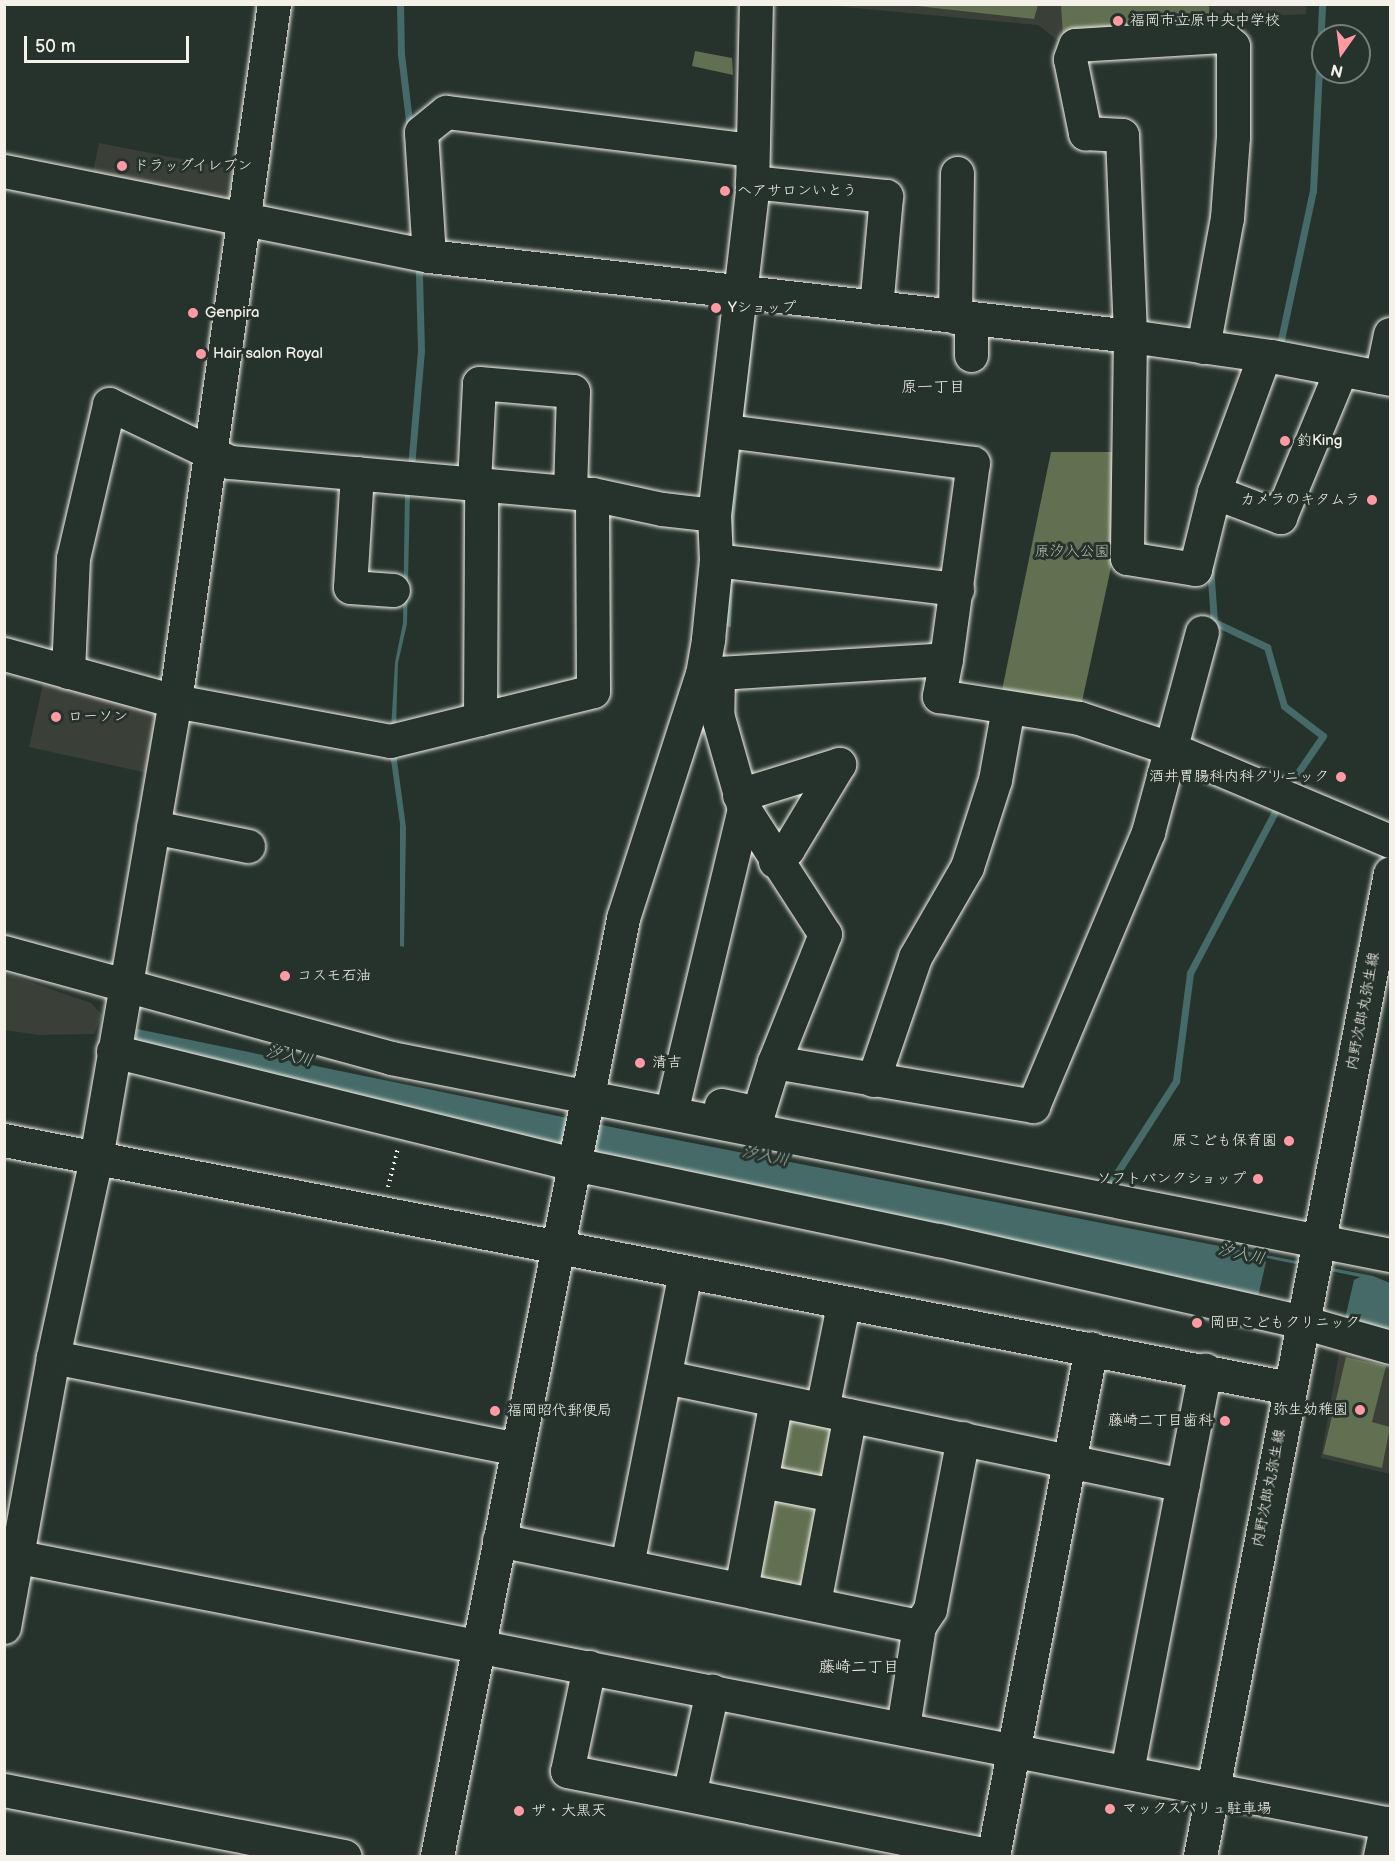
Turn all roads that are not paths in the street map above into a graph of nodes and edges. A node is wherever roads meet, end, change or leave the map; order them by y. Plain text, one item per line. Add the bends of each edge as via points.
1 (274, 4) edge
2 (756, 4) edge
3 (752, 150) junction
4 (957, 173) dead end
5 (5, 176) edge
6 (752, 182) junction
7 (242, 221) junction
8 (429, 256) junction
9 (741, 294) junction
10 (876, 308) junction
11 (963, 317) junction
12 (1390, 334) edge
13 (1130, 336) junction
14 (1203, 347) junction
15 (972, 355) dead end
16 (1274, 357) junction
17 (1341, 370) junction
18 (1386, 378) edge
19 (725, 431) junction
20 (212, 454) junction
21 (357, 473) junction
22 (474, 483) junction
23 (581, 492) junction
24 (1222, 495) junction
25 (714, 515) junction
26 (716, 560) junction
27 (957, 589) junction
28 (393, 590) dead end
29 (1202, 632) dead end
30 (4, 654) edge
31 (946, 659) junction
32 (68, 672) junction
33 (710, 674) junction
34 (175, 701) junction
35 (1008, 708) junction
36 (480, 718) junction
37 (1172, 749) junction
38 (742, 802) junction
39 (153, 827) junction
40 (1390, 841) edge
41 (248, 846) dead end
42 (775, 861) junction
43 (1390, 873) edge
44 (4, 952) edge
45 (1382, 964) edge
46 (126, 987) junction
47 (113, 1052) junction
48 (774, 1062) junction
49 (873, 1080) junction
50 (675, 1096) junction
51 (589, 1101) junction
52 (4, 1140) edge
53 (96, 1158) junction
54 (574, 1164) junction
55 (1318, 1240) junction
56 (557, 1248) junction
57 (1390, 1256) edge
58 (685, 1273) junction
59 (843, 1305) junction
60 (1302, 1322) junction
61 (1390, 1347) edge
62 (1091, 1348) junction
63 (53, 1357) junction
64 (1205, 1370) junction
65 (666, 1377) junction
66 (1289, 1388) junction
67 (776, 1401) junction
68 (836, 1412) junction
69 (963, 1438) junction
70 (516, 1449) junction
71 (1071, 1460) junction
72 (762, 1481) junction
73 (1183, 1485) junction
74 (834, 1495) junction
75 (499, 1540) junction
76 (11, 1556) edge
77 (627, 1565) junction
78 (741, 1589) junction
79 (814, 1603) junction
80 (919, 1626) junction
81 (4, 1627) edge
82 (478, 1646) junction
83 (589, 1667) junction
84 (712, 1690) junction
85 (903, 1727) junction
86 (1014, 1748) junction
87 (1127, 1771) junction
88 (1213, 1787) junction
89 (4, 1790) edge
90 (689, 1795) junction
91 (1389, 1824) edge
92 (993, 1856) edge
93 (345, 1857) edge
94 (437, 1857) edge
95 (1200, 1857) edge
96 (1380, 1857) edge

1 - 7 street
2 - 3 street
3 - 6 street
3 - 8 street via 446,112 421,132
4 - 11 street
5 - 7 street
6 - 9 street
6 - 10 street via 886,196
7 - 8 street
7 - 20 street
8 - 9 street
9 - 10 street
9 - 19 street
10 - 11 street
11 - 13 street
11 - 15 street
12 - 18 street
13 - 14 street
13 - 14 street via 1122,135 1085,133 1070,59 1075,45 1222,36 1233,46 1233,137 1227,218
13 - 24 street via 1127,558 1195,569
14 - 16 street
16 - 17 street
16 - 24 street
17 - 18 street
17 - 24 street via 1281,517
19 - 25 street
19 - 27 street via 973,464
20 - 21 street via 230,462
20 - 32 street via 109,404 73,558
20 - 34 street
21 - 22 street
21 - 28 street via 350,587
22 - 23 street
22 - 23 street via 479,383 573,391
22 - 36 street via 481,493
23 - 25 street
23 - 36 street via 593,691
25 - 26 street
26 - 27 street
26 - 33 street
27 - 31 street
29 - 37 street
30 - 32 street
31 - 33 street
31 - 35 street via 939,696
32 - 34 street
33 - 38 street
33 - 51 street via 633,879
34 - 36 street via 390,741
34 - 39 street
35 - 37 street via 1079,718
35 - 49 street via 995,780 968,867 915,957
37 - 40 street
37 - 49 street via 1148,832 1033,1106
38 - 42 street
38 - 42 street via 839,764 788,849
38 - 50 street
39 - 41 street
39 - 46 street
42 - 48 street via 815,914 825,934
43 - 45 street, 内野次郎丸弥生線
44 - 46 street
45 - 55 street, 内野次郎丸弥生線
46 - 47 street
46 - 51 street via 391,1058
47 - 53 street
47 - 54 street
48 - 49 street
48 - 50 street via 758,1113
50 - 51 street
51 - 54 street
51 - 55 street
52 - 53 street
53 - 56 street
53 - 63 street
54 - 56 street
54 - 60 street
55 - 57 street
55 - 60 street, 内野次郎丸弥生線
56 - 58 street
56 - 70 street
58 - 59 street
58 - 65 street
59 - 62 street
59 - 68 street
60 - 61 street
60 - 66 street, 内野次郎丸弥生線
62 - 64 street
62 - 71 street
63 - 70 street
63 - 76 street
64 - 66 street
64 - 73 street
65 - 67 street
65 - 77 street
66 - 88 street, 内野次郎丸弥生線
67 - 68 street
67 - 72 street
68 - 69 street
68 - 74 street
69 - 71 street
69 - 80 street via 930,1609
70 - 75 street
71 - 73 street
71 - 86 street
72 - 74 street
72 - 78 street
73 - 87 street
74 - 79 street
75 - 77 street
75 - 82 street
76 - 81 street
76 - 82 street
77 - 78 street
78 - 79 street
79 - 80 street
80 - 85 street
82 - 83 street
82 - 94 street
83 - 84 street
83 - 90 street via 567,1771
84 - 85 street
84 - 90 street
85 - 86 street
86 - 87 street
86 - 92 street
87 - 88 street
88 - 91 street
88 - 95 street, 内野次郎丸弥生線
89 - 93 street
90 - 92 street
91 - 96 street

